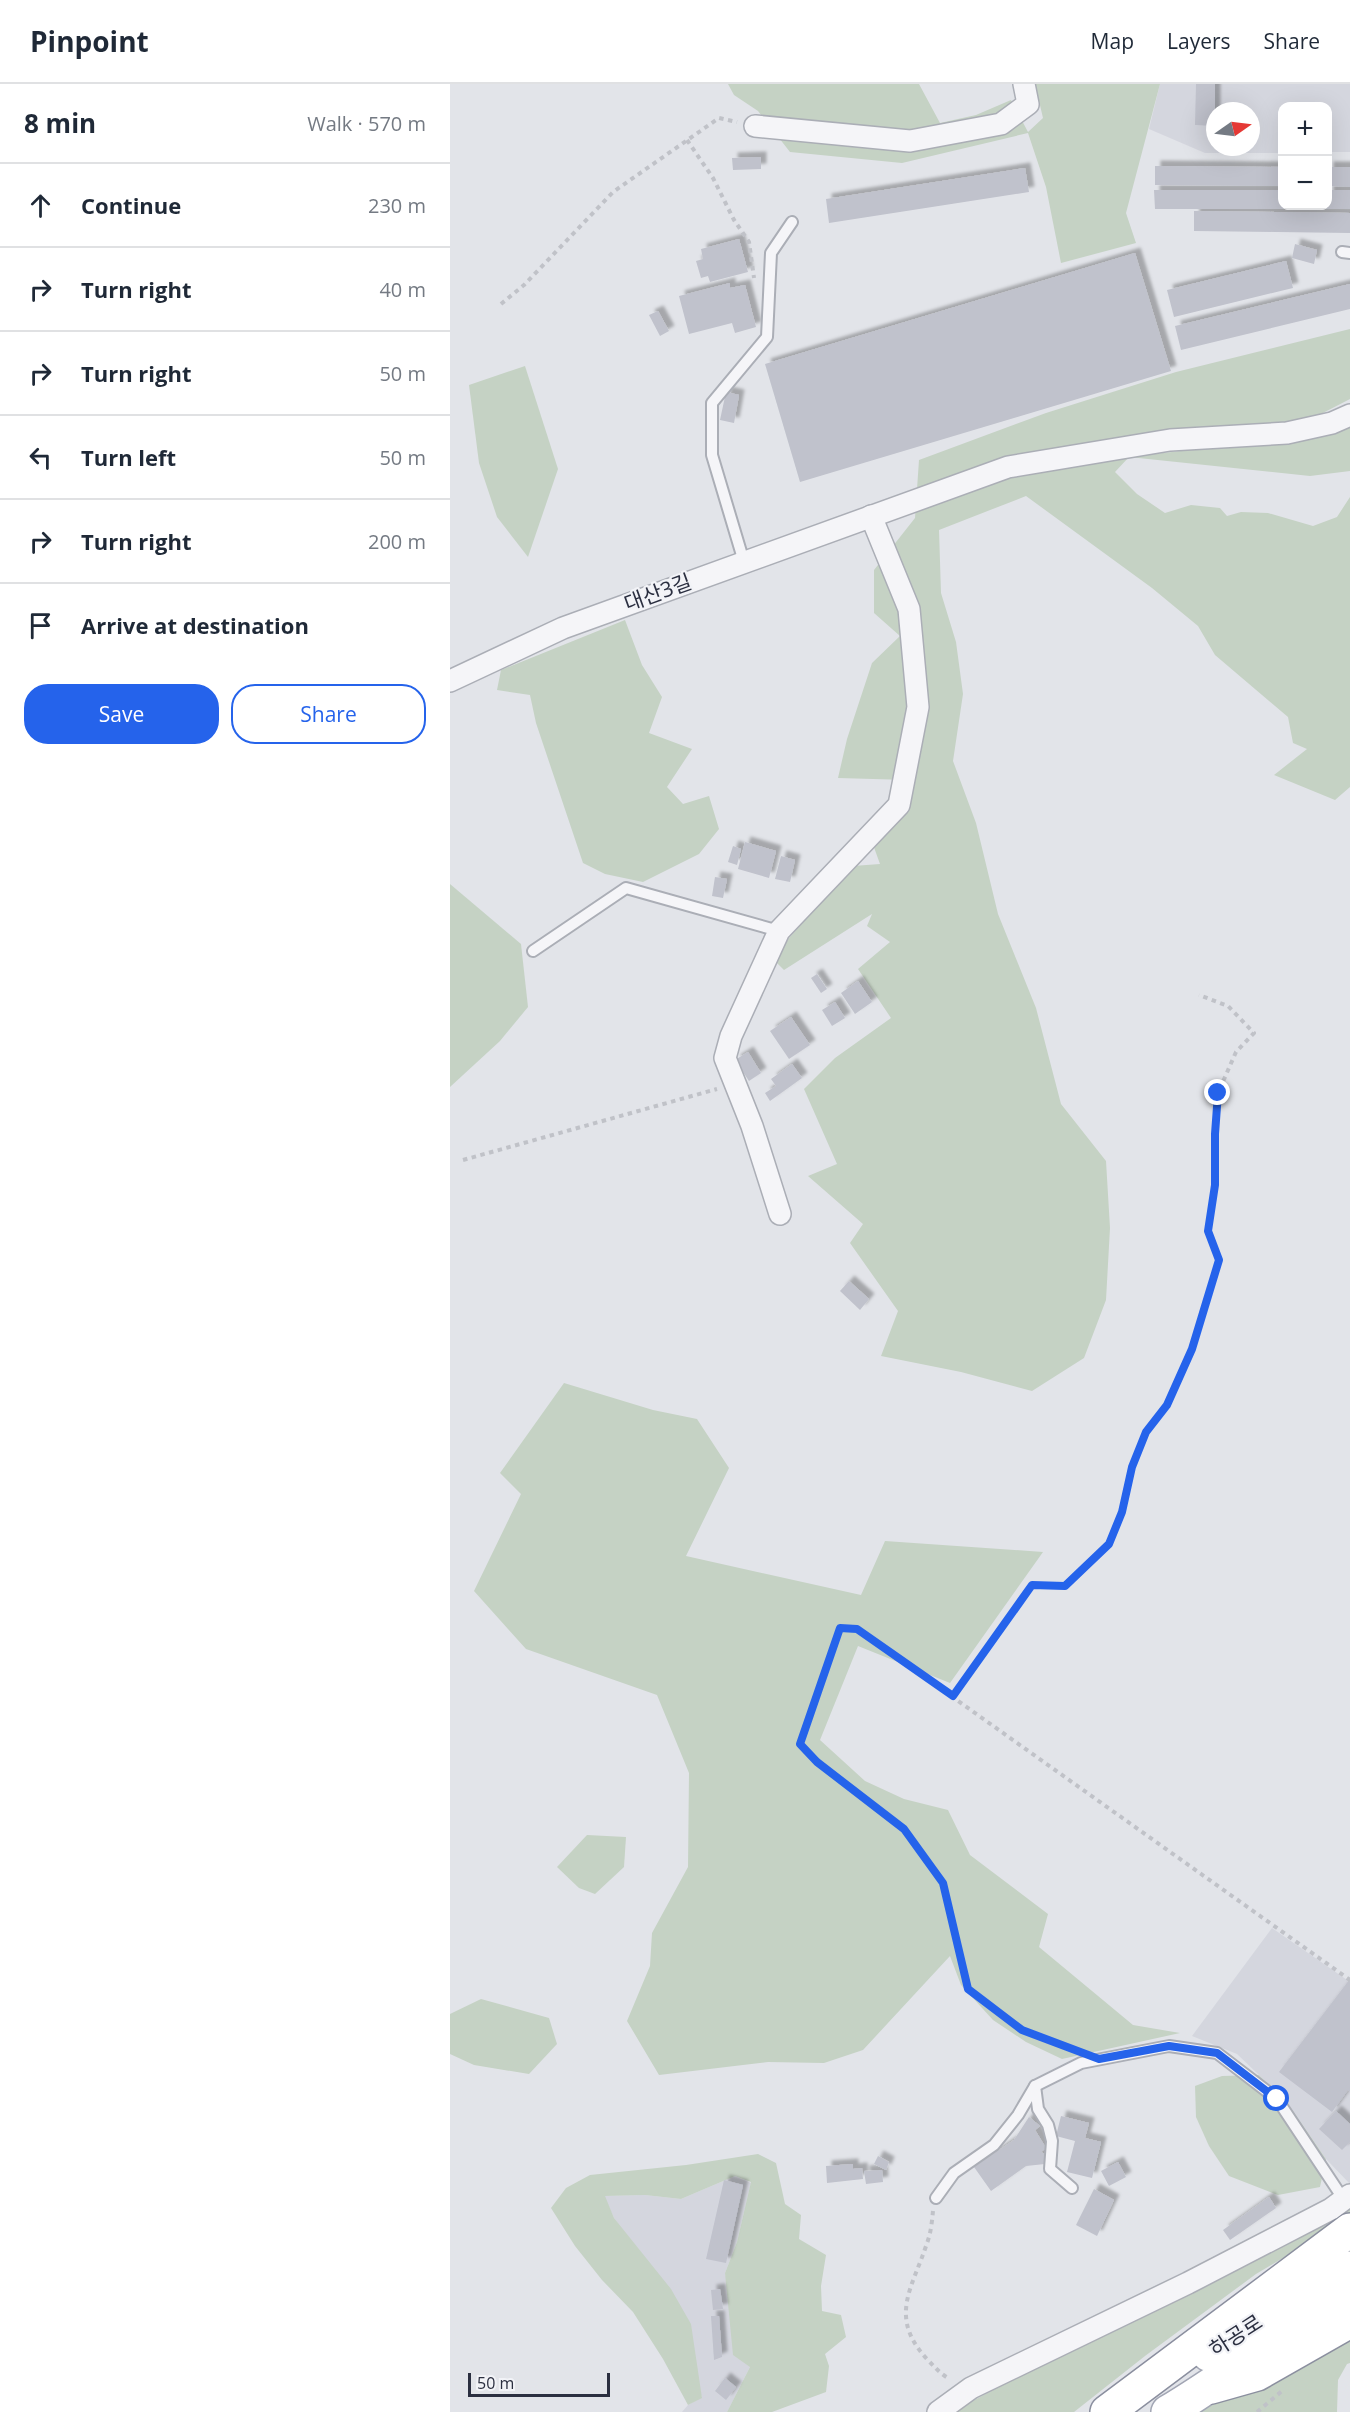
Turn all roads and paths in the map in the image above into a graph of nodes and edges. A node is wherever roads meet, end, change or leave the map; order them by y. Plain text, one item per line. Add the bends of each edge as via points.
1 (1024, 84) edge
2 (755, 126) joint
3 (687, 140) junction
4 (792, 222) dead end
5 (755, 288) dead end
6 (501, 304) dead end
7 (1350, 416) edge
8 (871, 516) junction
9 (744, 562) junction
10 (450, 681) edge
11 (778, 931) junction
12 (532, 951) dead end
13 (1198, 995) dead end
14 (735, 1084) junction
15 (463, 1160) dead end
16 (780, 1214) dead end
17 (953, 1696) junction
18 (1350, 1980) edge
19 (1099, 2059) junction
20 (1035, 2086) junction
21 (1072, 2188) dead end
22 (936, 2198) joint
23 (1348, 2208) edge
24 (1350, 2244) edge
25 (1350, 2268) edge
26 (1350, 2294) edge
27 (1257, 2299) junction
28 (1350, 2321) edge
29 (1211, 2387) junction
30 (972, 2388) junction
31 (938, 2412) edge
32 (1107, 2412) edge
33 (1128, 2412) edge
34 (1168, 2412) edge

1 - 2 street via 1028,104 1000,124 910,141
2 - 3 path via 718,118
3 - 5 path via 749,242
3 - 6 path via 613,192
4 - 9 lane via 771,253 766,337 712,403 712,455
7 - 8 street, 대산3길 via 1287,433 1170,440 1008,467
8 - 9 street, 대산3길
8 - 11 street via 909,609 918,707 899,805
9 - 10 street, 대산3길 via 563,628
11 - 12 lane via 626,888
11 - 14 street via 731,1036 725,1058
13 - 17 path via 1228,1006 1254,1033 1236,1052 1218,1093 1215,1185 1208,1231 1219,1260 1192,1349 1167,1405 1146,1432 1109,1544 1065,1586 1032,1585
14 - 15 path
14 - 16 street
17 - 18 path
17 - 19 path via 857,1629 840,1628 800,1744 817,1762 904,1829 943,1883 968,1989 1022,2030
19 - 20 lane via 1081,2063
19 - 23 lane via 1169,2046 1217,2053 1277,2099
20 - 21 lane via 1038,2109 1052,2141 1050,2169
20 - 22 lane via 994,2145 954,2173
22 - 30 path via 928,2241 905,2309 912,2343 942,2375
23 - 27 main road
23 - 30 street via 1331,2209
24 - 27 main road
25 - 33 main road, 하공로 via 1232,2337
26 - 29 main road, 하공로
27 - 32 main road
28 - 29 main road via 1257,2374
29 - 34 main road, 하공로
30 - 31 street

